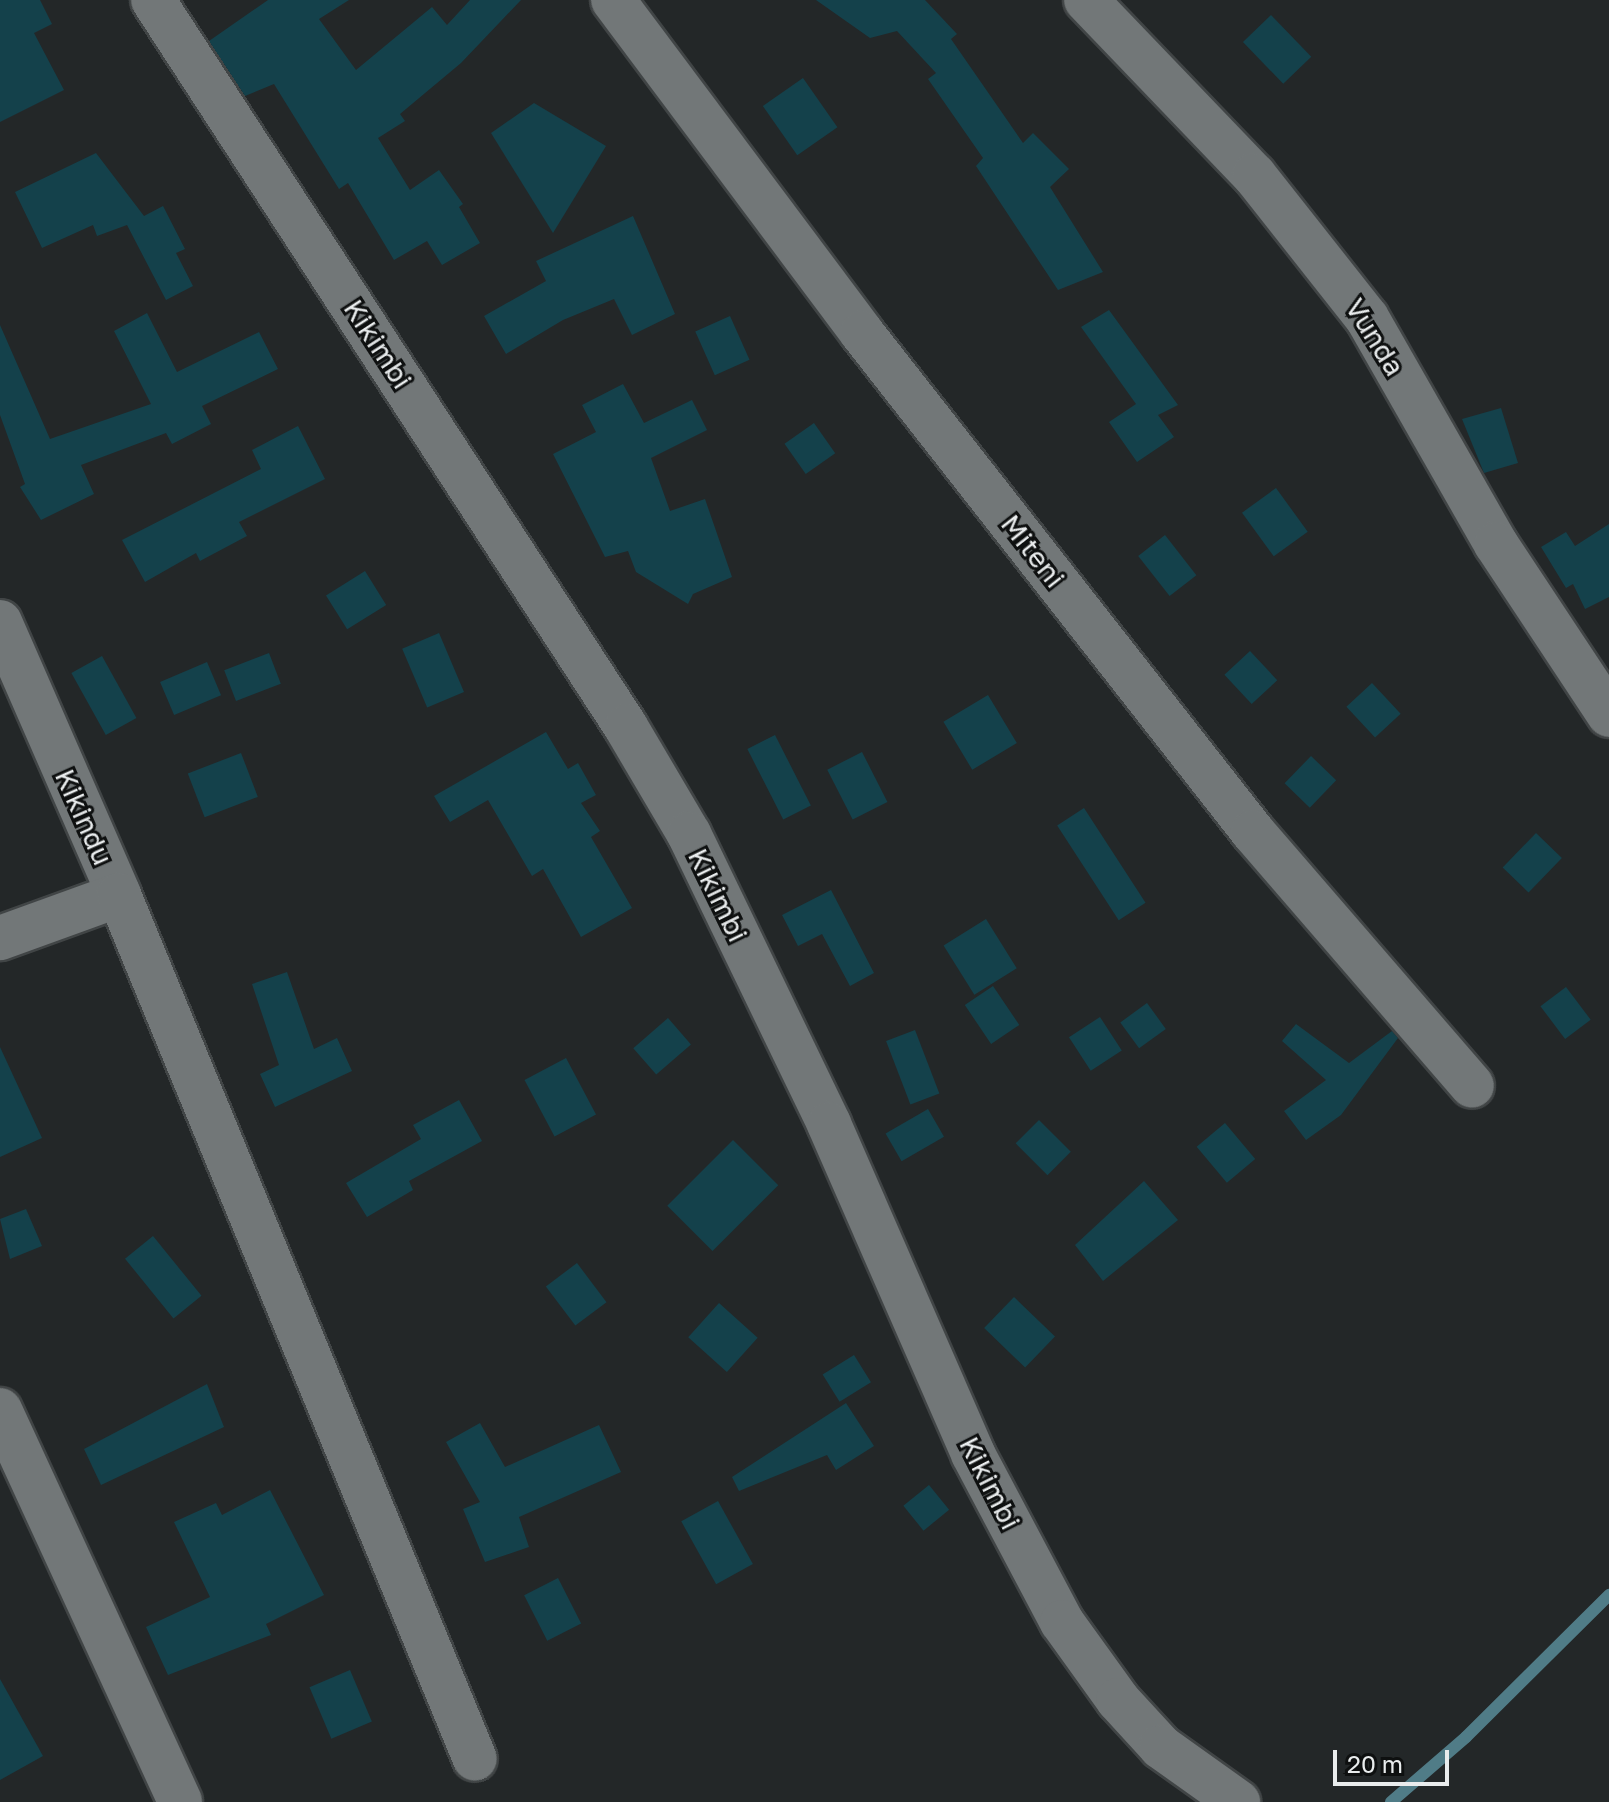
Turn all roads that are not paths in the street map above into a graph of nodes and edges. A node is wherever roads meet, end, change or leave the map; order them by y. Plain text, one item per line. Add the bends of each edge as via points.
1 (153, 0) edge
2 (613, 0) edge
3 (1086, 0) edge
4 (0, 622) edge
5 (1609, 715) edge
6 (119, 895) junction
7 (0, 938) edge
8 (1472, 1086) dead end
9 (0, 1410) edge
10 (475, 1759) dead end
11 (180, 1802) edge
12 (1238, 1802) edge

1 - 12 street, Kikimbi via 617,713 689,834 829,1124 973,1454 1062,1622 1118,1700 1161,1747
2 - 8 street, Miteni via 862,333 1253,832
3 - 5 street, Vunda via 1254,175 1367,318 1496,544
4 - 6 street, Kikindu
6 - 7 street, Kikindu
6 - 10 street
9 - 11 street

